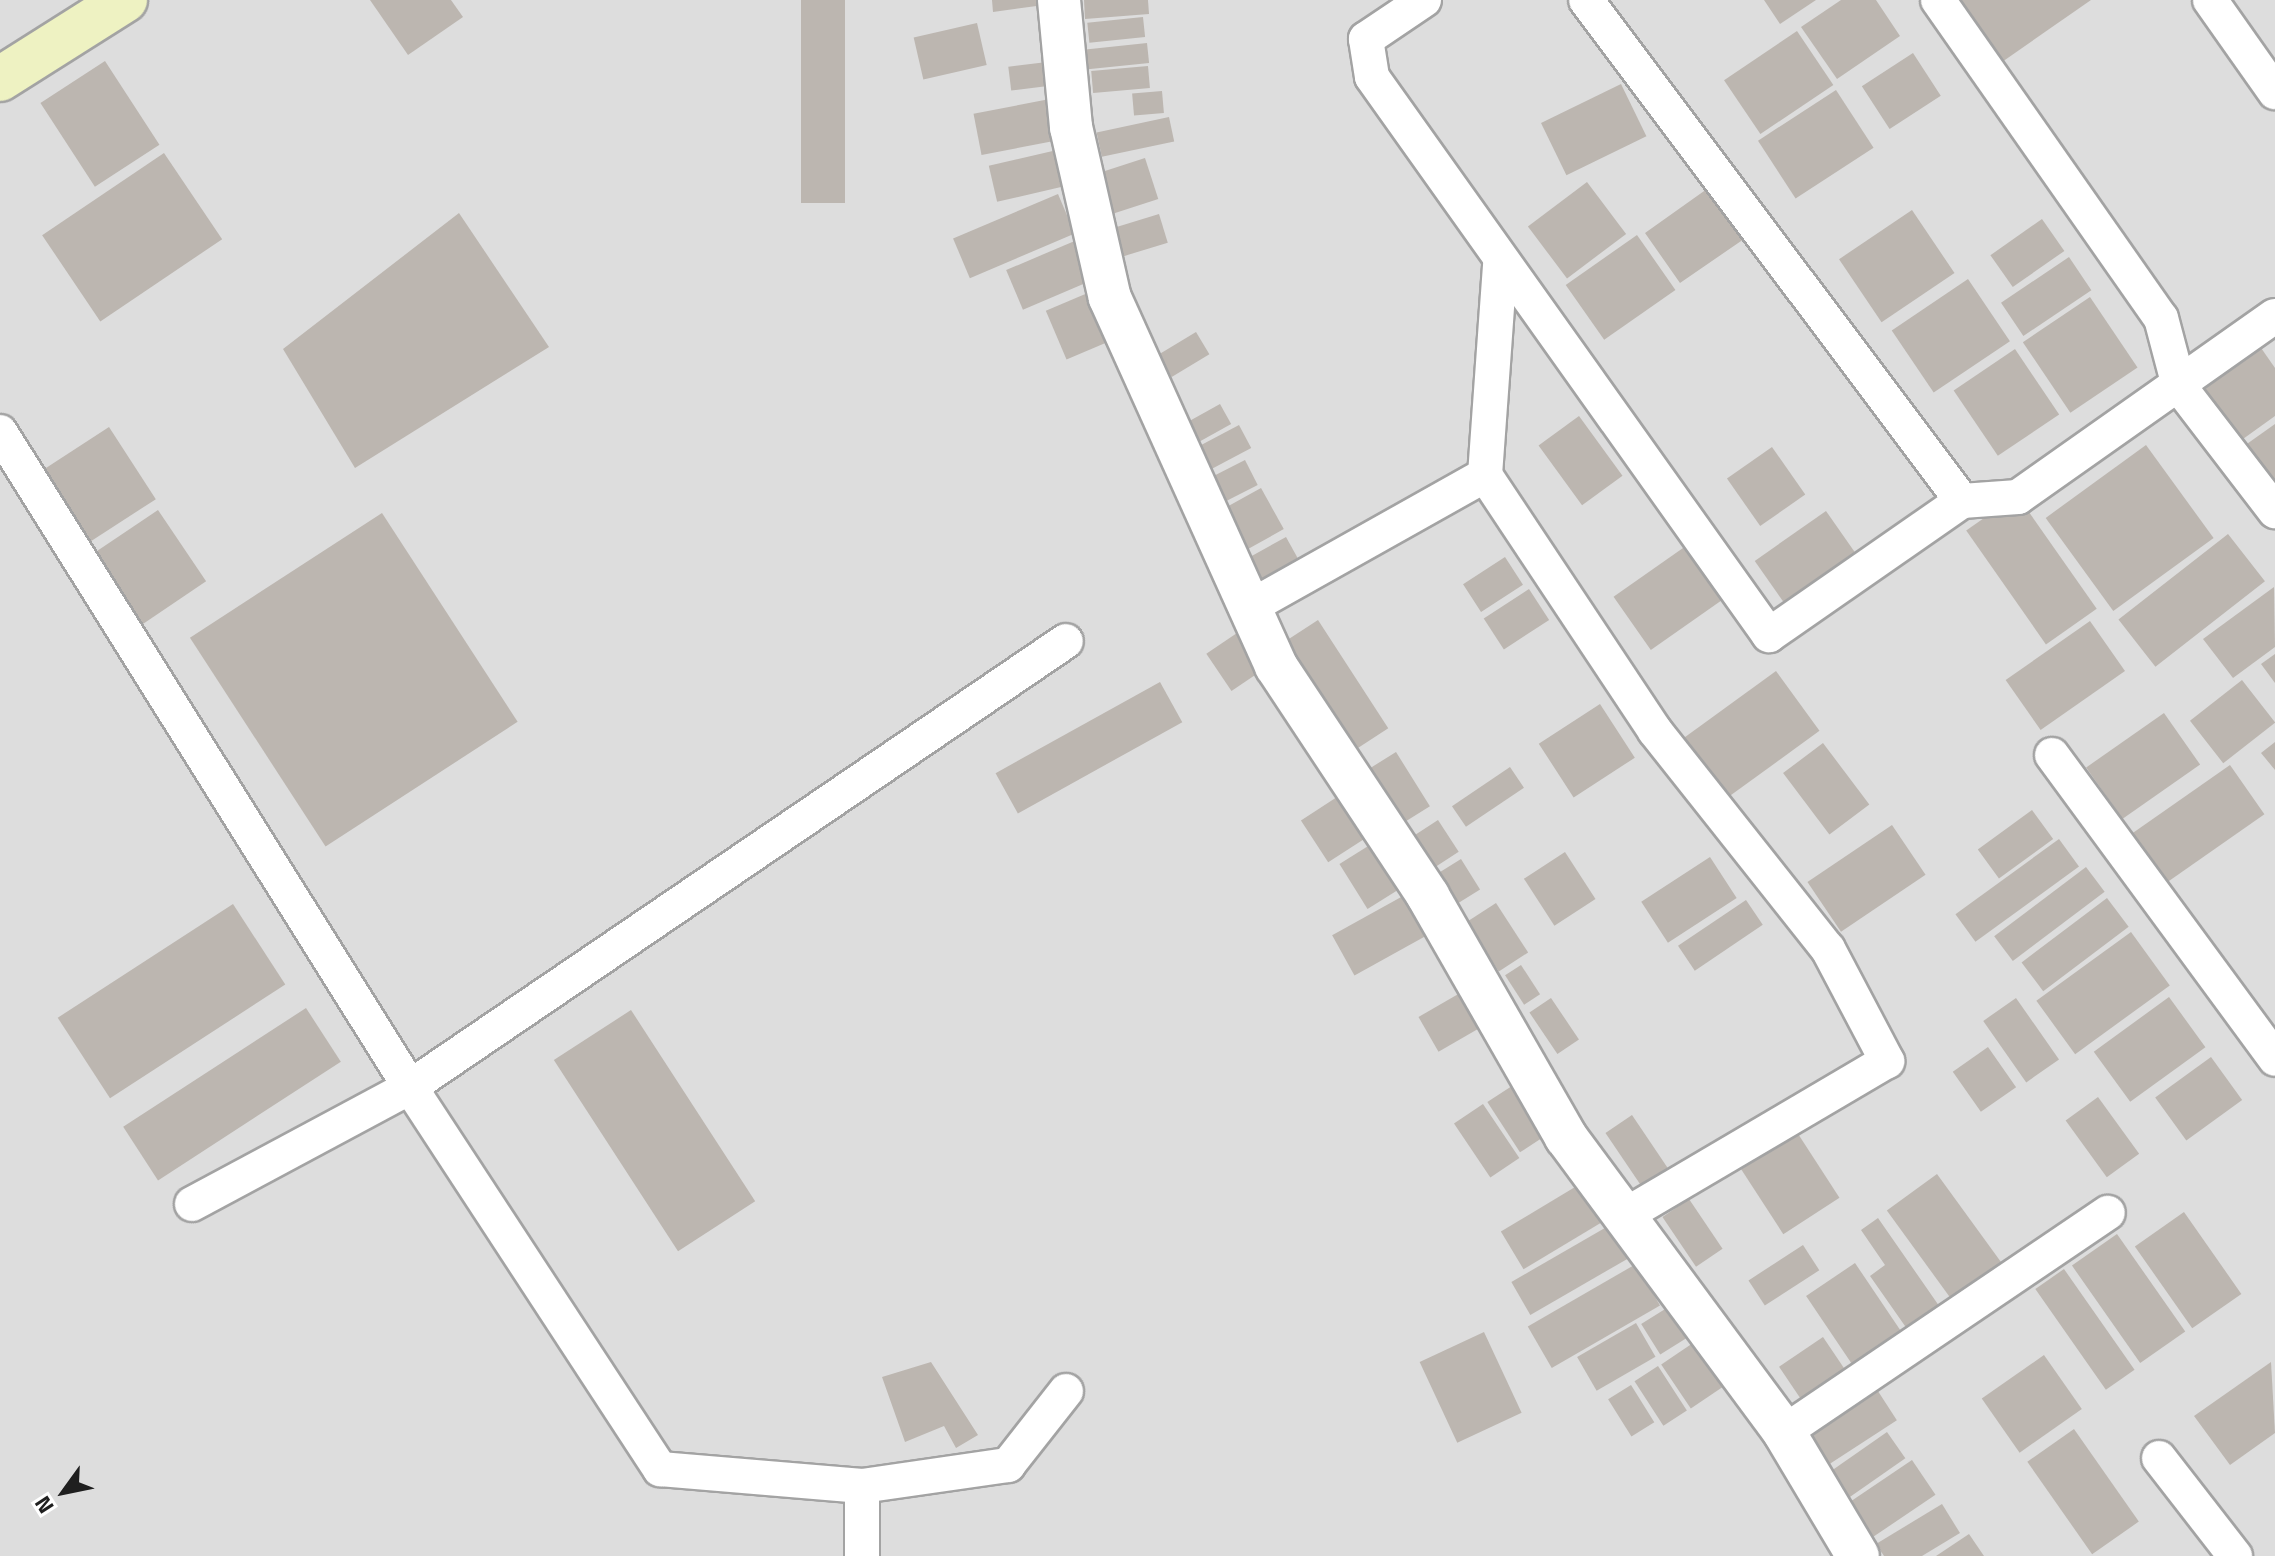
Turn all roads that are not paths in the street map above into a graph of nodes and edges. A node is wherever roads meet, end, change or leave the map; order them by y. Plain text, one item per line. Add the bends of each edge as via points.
1 (125, 0) edge
2 (1059, 0) edge
3 (1424, 0) edge
4 (1586, 0) edge
5 (1938, 0) edge
6 (2210, 0) edge
7 (0, 79) edge
8 (2275, 92) edge
9 (1500, 264) junction
10 (2275, 316) edge
11 (2179, 386) junction
12 (0, 432) edge
13 (1485, 475) junction
14 (1962, 501) junction
15 (2275, 511) edge
16 (1248, 608) junction
17 (1066, 641) dead end
18 (2052, 755) dead end
19 (2275, 1059) edge
20 (410, 1087) junction
21 (192, 1204) dead end
22 (2108, 1213) dead end
23 (1624, 1216) junction
24 (1066, 1391) dead end
25 (1784, 1432) junction
26 (2159, 1458) dead end
27 (862, 1486) junction
28 (862, 1556) edge
29 (1858, 1556) edge
30 (2235, 1556) edge

1 - 7 main road
2 - 16 street via 1071,127 1110,298
3 - 9 street via 1366,39 1372,77
4 - 14 street
5 - 11 street via 2161,318
6 - 8 street
9 - 13 street
9 - 14 street via 1769,635
10 - 11 street
11 - 14 street via 2018,497
11 - 15 street
12 - 20 street
13 - 16 street
13 - 23 street via 1655,731 1828,949 1887,1061
16 - 23 street via 1276,666 1428,896 1566,1137
17 - 20 street
18 - 19 street
20 - 21 street
20 - 27 street via 660,1469
22 - 25 street
23 - 25 street
24 - 27 street via 1008,1465
25 - 29 street
26 - 30 street
27 - 28 street

